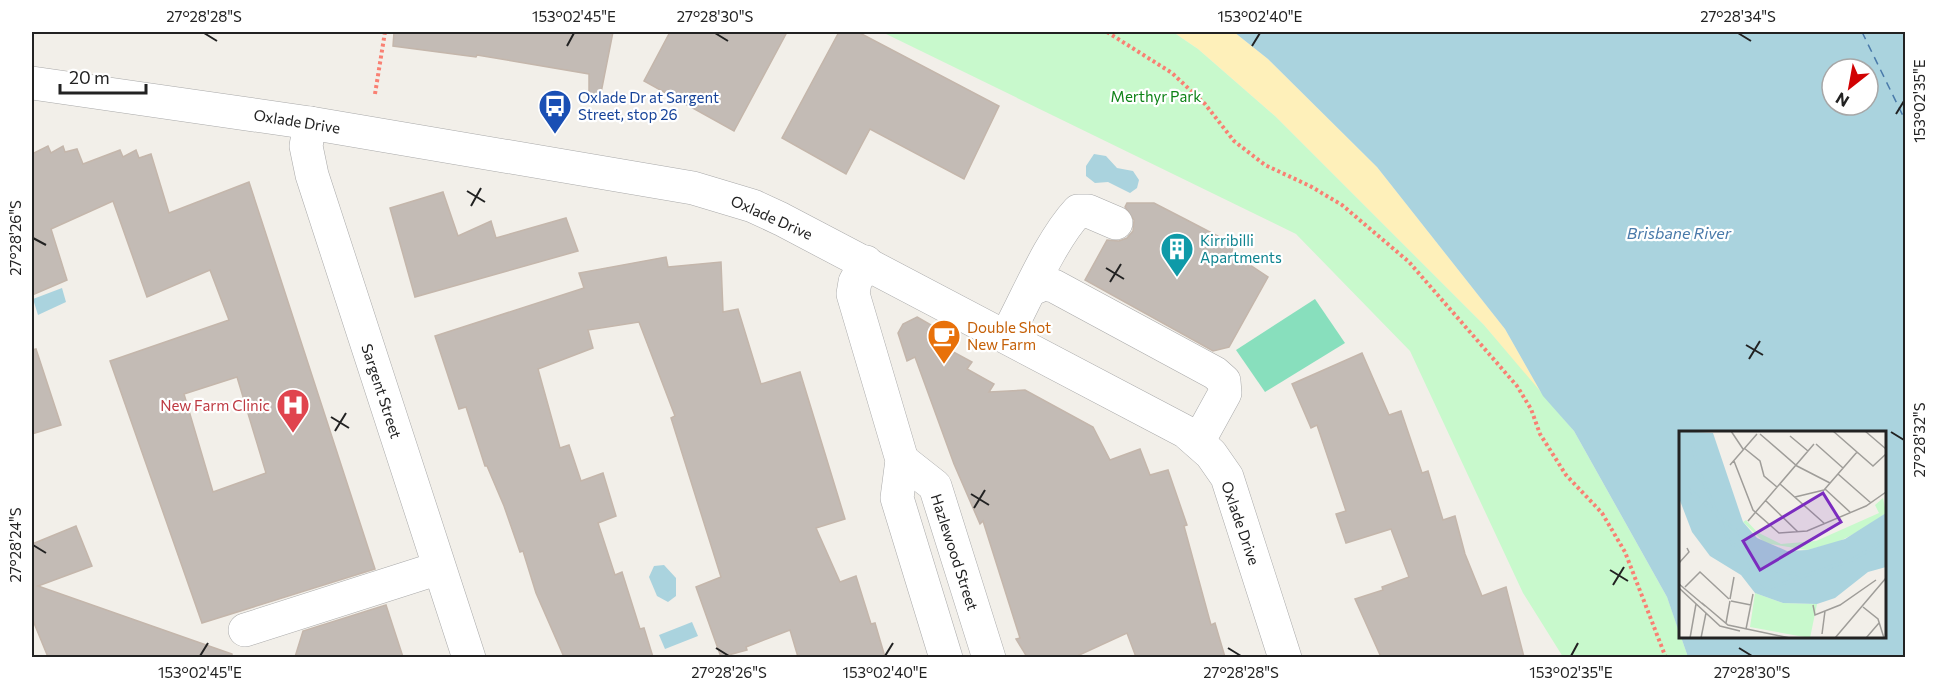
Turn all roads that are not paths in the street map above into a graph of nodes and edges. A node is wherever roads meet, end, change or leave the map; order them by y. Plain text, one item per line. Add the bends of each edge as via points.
1 (32, 83) edge
2 (310, 123) junction
3 (1116, 223) dead end
4 (866, 262) junction
5 (1032, 289) junction
6 (1007, 335) junction
7 (1198, 442) junction
8 (902, 460) junction
9 (440, 568) junction
10 (245, 630) dead end
11 (469, 657) edge
12 (946, 657) edge
13 (989, 657) edge
14 (1286, 657) edge

1 - 2 street, Oxlade Drive
2 - 4 street, Oxlade Drive via 693,188 753,206
2 - 9 street, Sargent Street via 306,146 312,175
3 - 5 street via 1088,211 1078,211
4 - 6 street, Oxlade Drive
4 - 8 street via 852,291
5 - 6 street
5 - 7 street via 1044,284 1054,286 1224,381 1225,393
6 - 7 street, Oxlade Drive
7 - 14 street, Oxlade Drive via 1227,477
8 - 12 street via 897,498
8 - 13 street, Hazlewood Street via 935,486
9 - 10 street
9 - 11 street, Sargent Street

